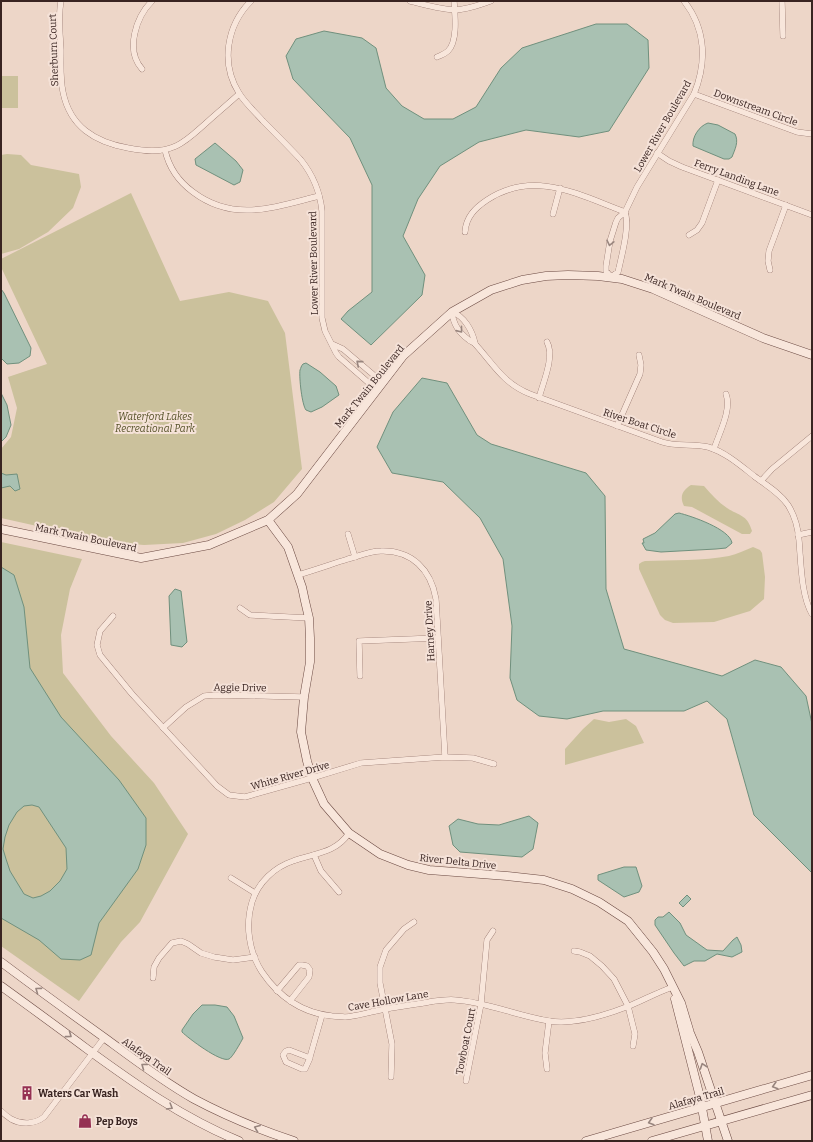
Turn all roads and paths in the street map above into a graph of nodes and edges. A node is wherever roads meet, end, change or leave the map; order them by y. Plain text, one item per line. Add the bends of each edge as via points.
1 (61, 1) edge
2 (152, 1) edge
3 (251, 1) edge
4 (410, 1) edge
5 (454, 1) edge
6 (491, 1) edge
7 (684, 1) edge
8 (782, 1) edge
9 (454, 10) junction
10 (782, 36) dead end
11 (437, 57) dead end
12 (142, 69) dead end
13 (239, 94) junction
14 (694, 94) junction
15 (812, 134) edge
16 (165, 150) junction
17 (657, 153) junction
18 (718, 180) junction
19 (560, 188) junction
20 (319, 196) junction
21 (786, 205) junction
22 (625, 212) junction
23 (553, 214) dead end
24 (812, 214) edge
25 (465, 232) dead end
26 (689, 236) dead end
27 (770, 270) dead end
28 (611, 277) junction
29 (452, 312) junction
30 (547, 342) dead end
31 (475, 343) junction
32 (332, 344) junction
33 (639, 355) dead end
34 (812, 355) edge
35 (379, 387) junction
36 (726, 394) dead end
37 (539, 398) junction
38 (617, 426) junction
39 (812, 436) edge
40 (714, 449) junction
41 (761, 481) junction
42 (268, 520) junction
43 (1, 529) edge
44 (812, 532) edge
45 (348, 534) dead end
46 (798, 535) junction
47 (355, 557) junction
48 (298, 575) junction
49 (240, 608) dead end
50 (812, 614) edge
51 (113, 616) dead end
52 (308, 618) junction
53 (438, 638) junction
54 (360, 676) dead end
55 (304, 697) junction
56 (163, 728) junction
57 (445, 757) junction
58 (494, 764) dead end
59 (312, 778) junction
60 (349, 833) junction
61 (314, 855) junction
62 (231, 878) dead end
63 (339, 892) dead end
64 (255, 893) junction
65 (414, 922) dead end
66 (493, 931) dead end
67 (574, 951) dead end
68 (255, 957) junction
69 (1, 962) edge
70 (153, 978) dead end
71 (1, 986) edge
72 (673, 987) junction
73 (277, 991) junction
74 (290, 1001) junction
75 (482, 1004) junction
76 (628, 1006) junction
77 (386, 1009) junction
78 (322, 1015) junction
79 (549, 1021) junction
80 (104, 1038) junction
81 (633, 1046) dead end
82 (92, 1053) junction
83 (310, 1058) junction
84 (547, 1069) dead end
85 (812, 1075) edge
86 (391, 1077) dead end
87 (466, 1081) dead end
88 (812, 1095) edge
89 (716, 1103) junction
90 (702, 1107) junction
91 (1, 1111) edge
92 (722, 1121) junction
93 (705, 1126) junction
94 (239, 1141) edge
95 (294, 1141) edge
96 (586, 1141) edge
97 (652, 1141) edge
98 (708, 1141) edge
99 (728, 1141) edge

1 - 16 street, Sherburn Court via 62,84 67,106 75,119 89,133 110,144 147,151
2 - 12 street via 141,16 134,37 136,58
3 - 13 street, Lower River Boulevard via 235,22 229,43 228,59
4 - 9 street
5 - 9 street
6 - 9 street
7 - 14 street, Lower River Boulevard via 695,18 702,42 701,72
8 - 10 street
9 - 11 street via 453,43 449,50
13 - 16 street, Sherburn Court via 187,140
13 - 20 street, Lower River Boulevard via 301,160 312,177
14 - 15 street, Downstream Circle via 797,132
14 - 17 street, Lower River Boulevard
16 - 20 street via 169,165 184,185 203,199 225,208 261,210
17 - 18 street, Ferry Landing Lane via 675,164
17 - 22 street, Lower River Boulevard
18 - 21 street, Ferry Landing Lane
18 - 26 street via 702,223
19 - 22 street
19 - 23 street
19 - 25 street via 525,186 496,195 471,213 466,222
20 - 32 street, Lower River Boulevard via 322,211 322,313 325,331
21 - 24 street, Ferry Landing Lane
21 - 27 street via 769,251
22 - 28 street, Lower River Boulevard via 627,224 619,268
22 -> 28 street, Lower River Boulevard via 618,218 610,241 606,270
28 - 29 street, Mark Twain Boulevard via 568,275 522,280 491,290
28 - 34 street, Mark Twain Boulevard via 653,289 763,338
29 - 31 street, River Boat Circle via 462,318
29 -> 31 street, River Boat Circle via 456,326
29 - 35 street, Mark Twain Boulevard via 403,356
30 - 37 street via 550,358
31 - 37 street, River Boat Circle via 505,380 523,392
32 - 35 street, Lower River Boulevard via 339,357 370,384
35 -> 32 street via 376,377 343,349
33 - 38 street via 640,374
35 - 42 street, Mark Twain Boulevard via 297,494
36 - 40 street via 727,412
37 - 38 street, River Boat Circle
38 - 40 street, River Boat Circle via 668,444
39 - 41 street
40 - 41 street, River Boat Circle
41 - 46 street, River Boat Circle via 789,507 794,516
42 - 43 street, Mark Twain Boulevard via 209,545 141,558
42 - 48 street, River Delta Drive via 288,547
44 - 46 street
45 - 47 street
46 - 50 street, River Boat Circle via 804,594
47 - 48 street, Harney Drive
47 - 53 street, Harney Drive via 372,552 390,551 417,562 427,574 434,589
48 - 52 street, River Delta Drive
49 - 52 street via 250,616
51 - 56 street, White River Drive via 100,631 97,645 100,655
52 - 55 street, River Delta Drive via 310,662
53 - 54 street via 359,641
53 - 57 street, Harney Drive
55 - 56 street, Aggie Drive via 204,696 186,707
55 - 59 street, River Delta Drive via 301,732
56 - 59 street, White River Drive via 216,786 229,795 245,797
57 - 58 street, White River Drive via 473,758
57 - 59 street, White River Drive via 361,763
59 - 60 street, River Delta Drive via 324,804
60 - 61 street, Cave Hollow Lane via 344,841 331,850
60 - 72 street, River Delta Drive via 380,854 408,865 429,870 544,880 572,889 628,921 653,952
61 - 63 street via 321,871
61 - 64 street, Cave Hollow Lane via 281,866 266,878
62 - 64 street
64 - 68 street, Cave Hollow Lane via 250,911 249,934
65 - 77 street via 404,928 386,950 380,967 380,983
66 - 75 street, Towboat Court via 487,940
67 - 76 street via 586,954 602,966 614,979
68 - 70 street via 233,960 214,957 180,941 172,943 159,958 154,966
68 - 73 street, Cave Hollow Lane
80 -> 69 street, Alafaya Trail
71 -> 82 street
72 - 76 street, Cave Hollow Lane
89 -> 72 street, River Delta Drive
72 - 90 street, River Delta Drive
73 - 74 street, Cave Hollow Lane
73 - 74 street via 299,965 307,966 310,970 309,977
74 - 78 street, Cave Hollow Lane
75 - 77 street, Cave Hollow Lane via 455,1000 433,1001
75 - 79 street, Cave Hollow Lane
75 - 87 street, Towboat Court
76 - 79 street, Cave Hollow Lane via 591,1018 569,1022
76 - 81 street via 635,1034
77 - 78 street, Cave Hollow Lane via 344,1017
77 - 86 street via 392,1044
78 - 83 street
79 - 84 street via 545,1053
80 - 82 street
95 -> 80 street, Alafaya Trail via 232,1118 194,1098
82 - 91 street via 40,1120 20,1122
82 -> 94 street via 166,1104
83 - 83 street via 305,1069 302,1069 286,1062 284,1054 289,1050
85 -> 89 street, Alafaya Trail
88 - 92 street
89 - 90 street, Alafaya Trail
89 - 92 street, River Delta Drive
90 - 93 street, River Delta Drive
90 -> 96 street, Alafaya Trail
92 - 93 street
92 - 99 street, River Delta Drive
93 - 97 street
93 - 98 street, River Delta Drive

